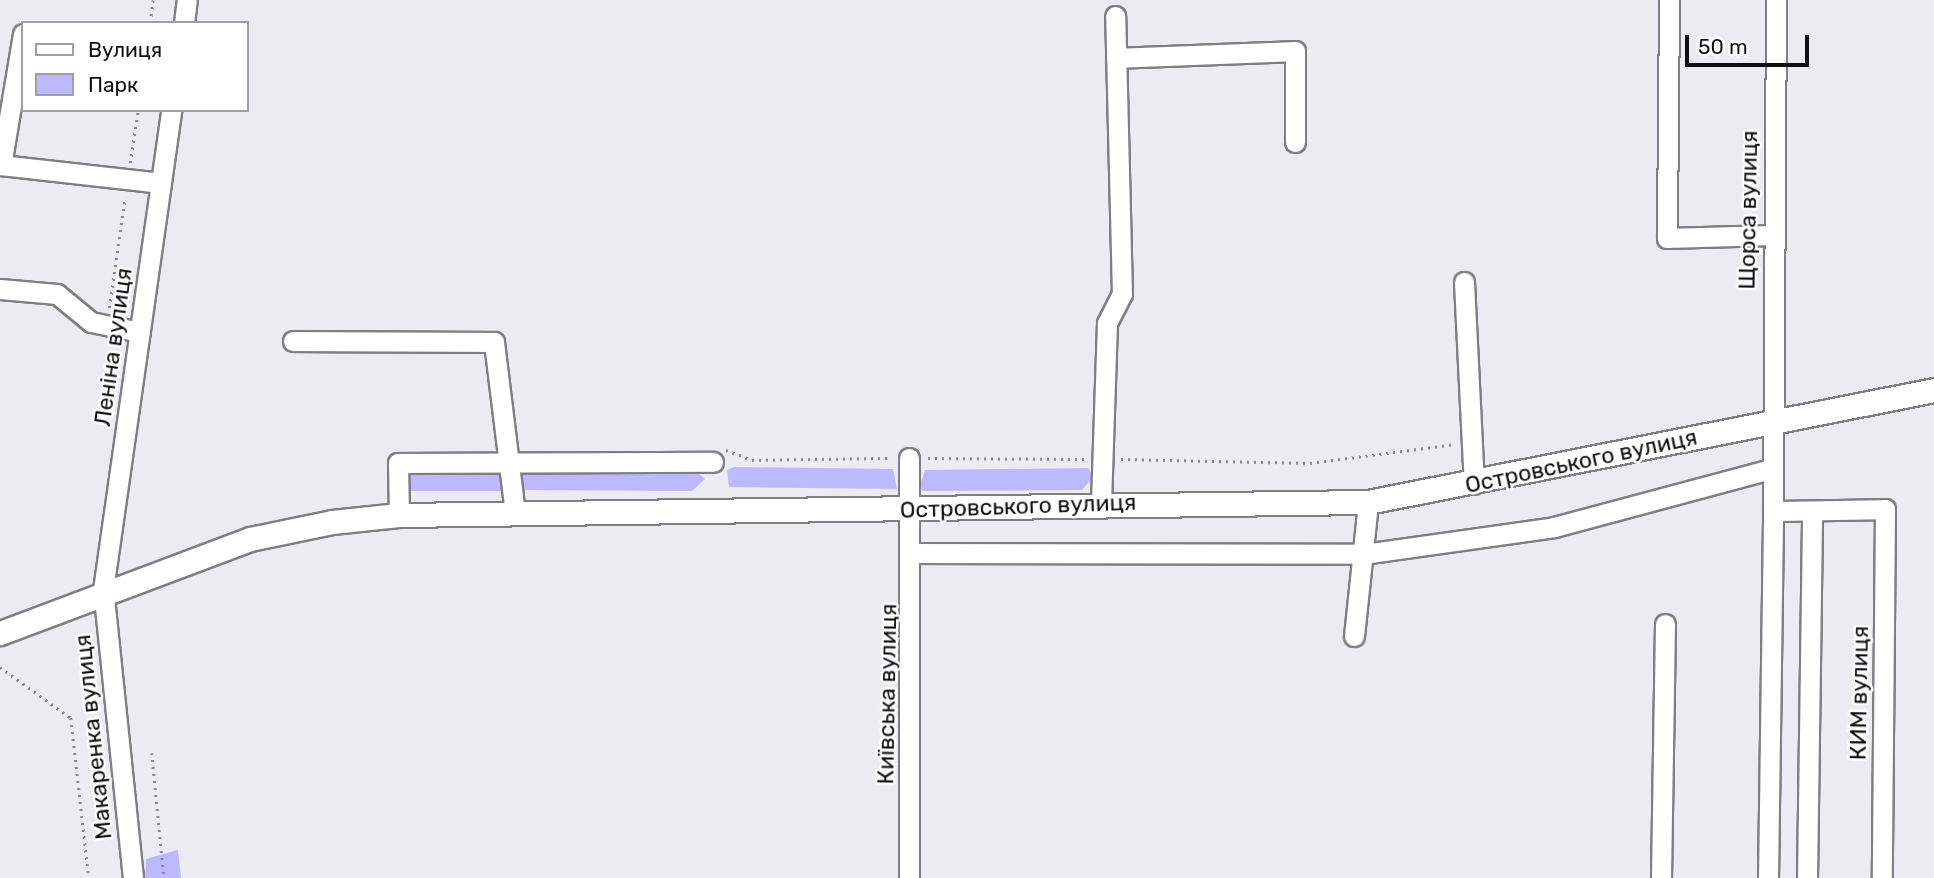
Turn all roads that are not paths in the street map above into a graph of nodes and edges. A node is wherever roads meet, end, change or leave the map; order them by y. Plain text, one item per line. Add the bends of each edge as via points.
1 (187, 0) edge
2 (1669, 0) edge
3 (1776, 0) edge
4 (1115, 16) dead end
5 (184, 21) edge
6 (21, 35) edge
7 (1116, 58) junction
8 (8, 74) edge
9 (171, 112) edge
10 (1295, 142) dead end
11 (161, 183) junction
12 (1771, 235) junction
13 (1464, 282) dead end
14 (0, 289) edge
15 (140, 332) junction
16 (293, 341) dead end
17 (1934, 390) edge
18 (1772, 421) junction
19 (909, 458) road end
20 (513, 460) junction
21 (713, 462) road end
22 (1770, 469) junction
23 (1474, 484) junction
24 (1368, 502) junction
25 (1101, 503) junction
26 (908, 510) junction
27 (1773, 511) junction
28 (1812, 511) junction
29 (515, 514) junction
30 (399, 515) junction
31 (913, 553) junction
32 (1363, 554) junction
33 (103, 590) junction
34 (1665, 624) dead end
35 (0, 633) edge
36 (1354, 636) dead end
37 (133, 878) edge
38 (909, 878) edge
39 (1661, 878) edge
40 (1768, 878) edge
41 (1807, 878) edge
42 (1882, 878) edge

1 - 5 street
2 - 12 street via 1667,238
3 - 12 street, Щорса вулиця
4 - 7 street
6 - 8 street
7 - 10 street via 1295,51
7 - 25 street via 1122,295 1107,323
8 - 11 street via 1,165
9 - 11 street, Леніна вулиця
11 - 15 street, Леніна вулиця
12 - 18 street, Щорса вулиця
13 - 23 street
14 - 15 street via 57,294 91,322
15 - 33 street, Леніна вулиця
16 - 20 street via 494,342
17 - 18 main road, Островського вулиця
18 - 22 street, Щорса вулиця
18 - 23 main road, Островського вулиця
19 - 26 street, Київська вулиця
20 - 21 street
20 - 29 street
20 - 30 street via 398,463
22 - 27 street, Щорса вулиця
22 - 32 street via 1554,527
23 - 24 main road, Островського вулиця
24 - 25 main road, Островського вулиця
24 - 32 street
25 - 26 main road, Островського вулиця
26 - 29 main road, Островського вулиця
26 - 31 street, Київська вулиця
27 - 28 street
27 - 40 street, Щорса вулиця
28 - 41 street
28 - 42 street, КИМ вулиця via 1885,509
29 - 30 main road, Островського вулиця
30 - 33 main road, Островського вулиця via 250,539
31 - 32 street
31 - 38 street, Київська вулиця
32 - 36 street
33 - 35 main road, Островського вулиця
33 - 37 street, Макаренка вулиця
34 - 39 street

